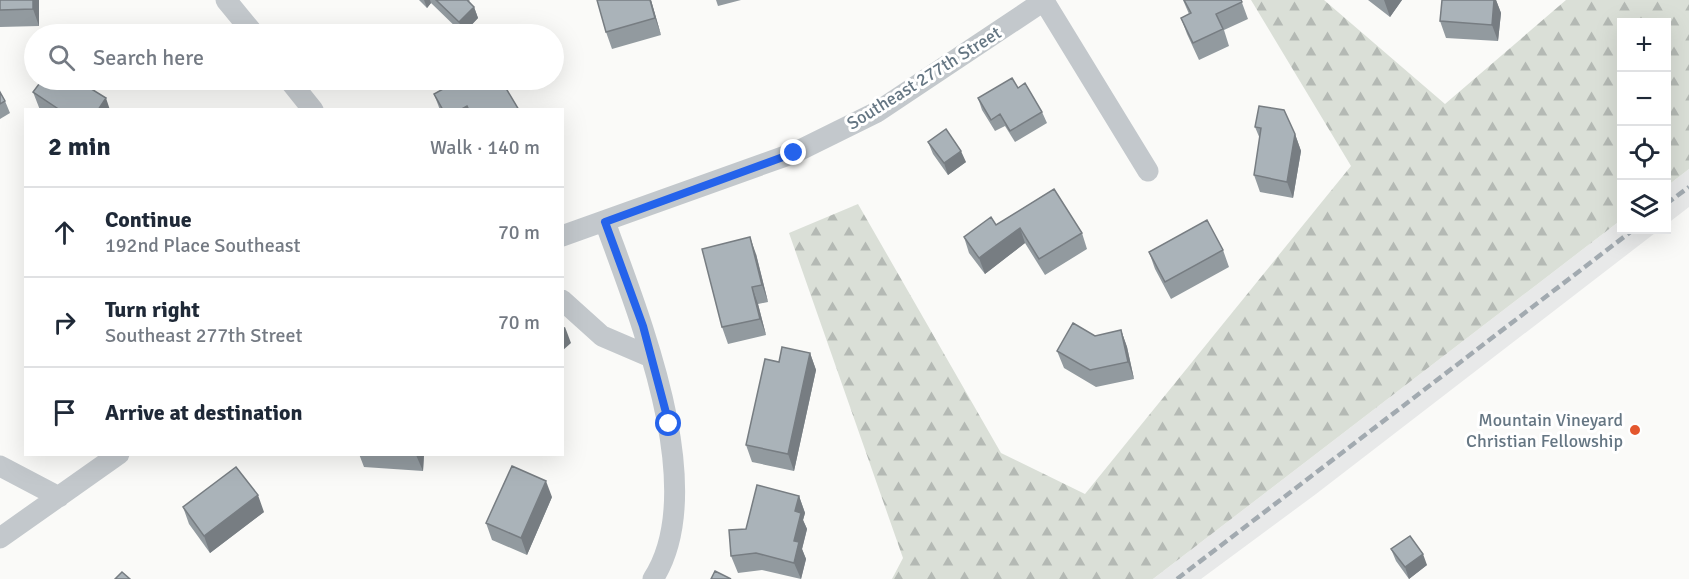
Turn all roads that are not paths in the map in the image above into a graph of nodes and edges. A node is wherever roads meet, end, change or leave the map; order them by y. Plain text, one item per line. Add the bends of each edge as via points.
1 (226, 0) edge
2 (1045, 0) edge
3 (246, 24) edge
4 (297, 90) edge
5 (311, 108) edge
6 (1148, 171) dead end
7 (605, 222) junction
8 (564, 235) edge
9 (564, 302) edge
10 (651, 357) junction
11 (116, 456) edge
12 (0, 466) edge
13 (59, 497) junction
14 (0, 538) edge
15 (653, 579) edge

1 - 3 street
2 - 6 street
2 - 7 street, Southeast 277th Street via 876,112 794,153
4 - 5 street
7 - 8 street, Southeast 277th Street
7 - 10 street
9 - 10 street via 602,336
10 - 15 street via 669,424 676,486 668,546
11 - 13 street
12 - 13 street
13 - 14 street

